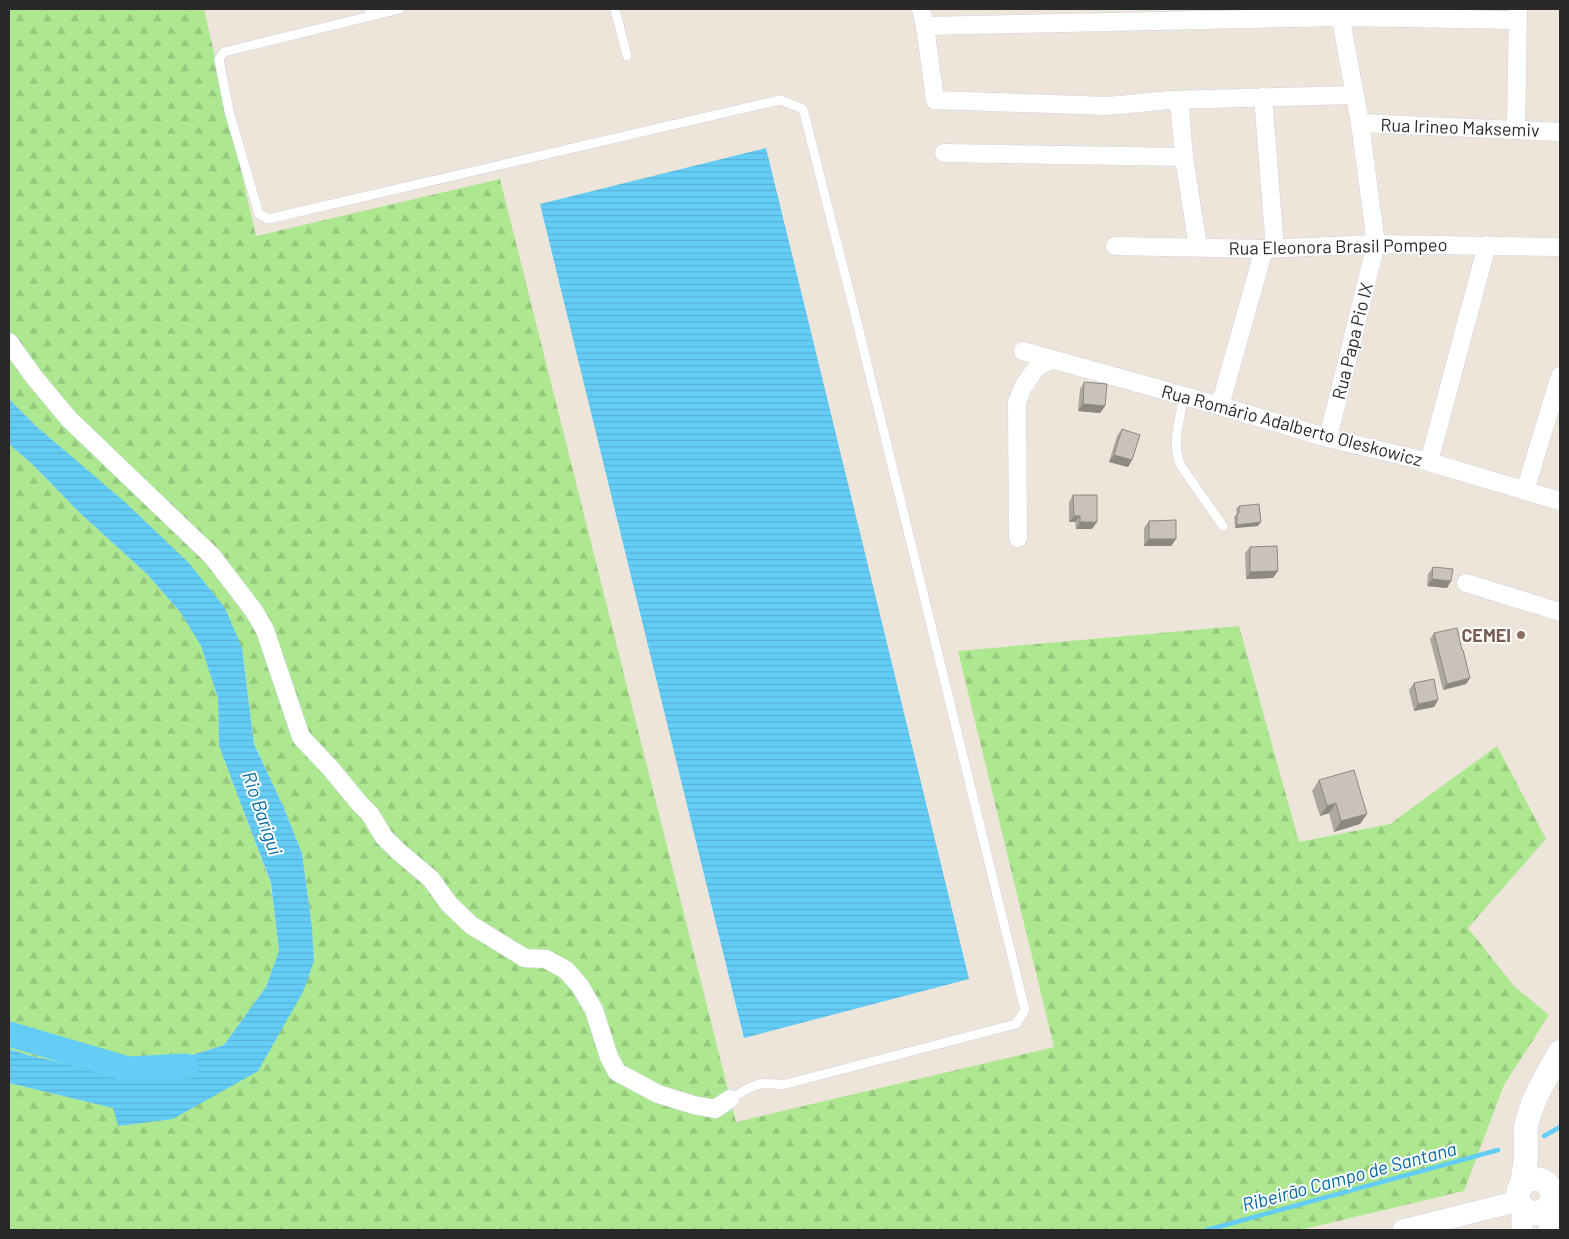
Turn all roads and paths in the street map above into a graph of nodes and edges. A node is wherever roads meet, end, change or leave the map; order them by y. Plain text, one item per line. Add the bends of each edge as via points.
1 (400, 9) edge
2 (615, 9) edge
3 (921, 9) edge
4 (389, 10) edge
5 (370, 12) edge
6 (1340, 13) edge
7 (1208, 14) edge
8 (1517, 15) edge
9 (925, 26) junction
10 (627, 56) dead end
11 (1354, 95) junction
12 (1263, 97) junction
13 (1179, 100) junction
14 (1360, 123) junction
15 (1516, 130) junction
16 (1560, 132) edge
17 (944, 154) dead end
18 (1184, 157) junction
19 (1376, 244) junction
20 (1115, 246) dead end
21 (1487, 246) junction
22 (1198, 247) junction
23 (1560, 247) edge
24 (1269, 248) junction
25 (9, 342) edge
26 (1023, 351) dead end
27 (1052, 359) junction
28 (1560, 376) edge
29 (1184, 396) junction
30 (1220, 406) junction
31 (1328, 438) junction
32 (1429, 462) junction
33 (1525, 491) junction
34 (1560, 501) edge
35 (1223, 526) dead end
36 (1018, 538) dead end
37 (1466, 583) dead end
38 (1560, 612) edge
39 (1560, 1052) edge
40 (730, 1099) joint
41 (1540, 1199) edge
42 (1403, 1230) edge
43 (1549, 1230) edge

1 - 4 lane
2 - 10 lane
3 - 9 street
4 - 5 lane
5 - 40 lane via 224,52 218,59 229,111 259,214 268,219 780,100 803,110 856,314 1025,1010 1016,1024 782,1085 758,1083
6 - 7 street
6 - 8 street
6 - 11 street
7 - 9 street
8 - 15 street
9 - 13 street via 935,100 1108,106
11 - 12 street
11 - 14 street
12 - 13 street
12 - 24 street
13 - 18 street
14 - 15 street, Rua Irineo Maksemiv
14 - 19 street
15 - 16 street, Rua Irineo Maksemiv
17 - 18 street
18 - 22 street
19 - 21 street, Rua Eleonora Brasil Pompeo
19 - 24 street, Rua Eleonora Brasil Pompeo
19 - 31 street, Rua Papa Pio IX
20 - 22 street, Rua Eleonora Brasil Pompeo
21 - 23 street, Rua Eleonora Brasil Pompeo
21 - 32 street
22 - 24 street, Rua Eleonora Brasil Pompeo
24 - 30 street
25 - 40 street via 69,419 212,556 254,611 265,630 301,737 370,814 384,837 431,879 449,904 472,925 525,958 546,960 566,970 594,1010 617,1072 658,1094 694,1105 715,1109
26 - 27 street, Rua Romário Adalberto Oleskowicz
27 - 29 street, Rua Romário Adalberto Oleskowicz
27 - 36 street via 1036,368 1023,386 1017,402
28 - 33 street
29 - 30 street, Rua Romário Adalberto Oleskowicz
29 - 35 lane via 1176,441 1177,458
30 - 31 street, Rua Romário Adalberto Oleskowicz
31 - 32 street, Rua Romário Adalberto Oleskowicz
32 - 33 street, Rua Romário Adalberto Oleskowicz
33 - 34 street, Rua Romário Adalberto Oleskowicz
37 - 38 street
39 - 41 main road via 1540,1089 1527,1125 1526,1157
41 - 42 street
41 - 43 street

